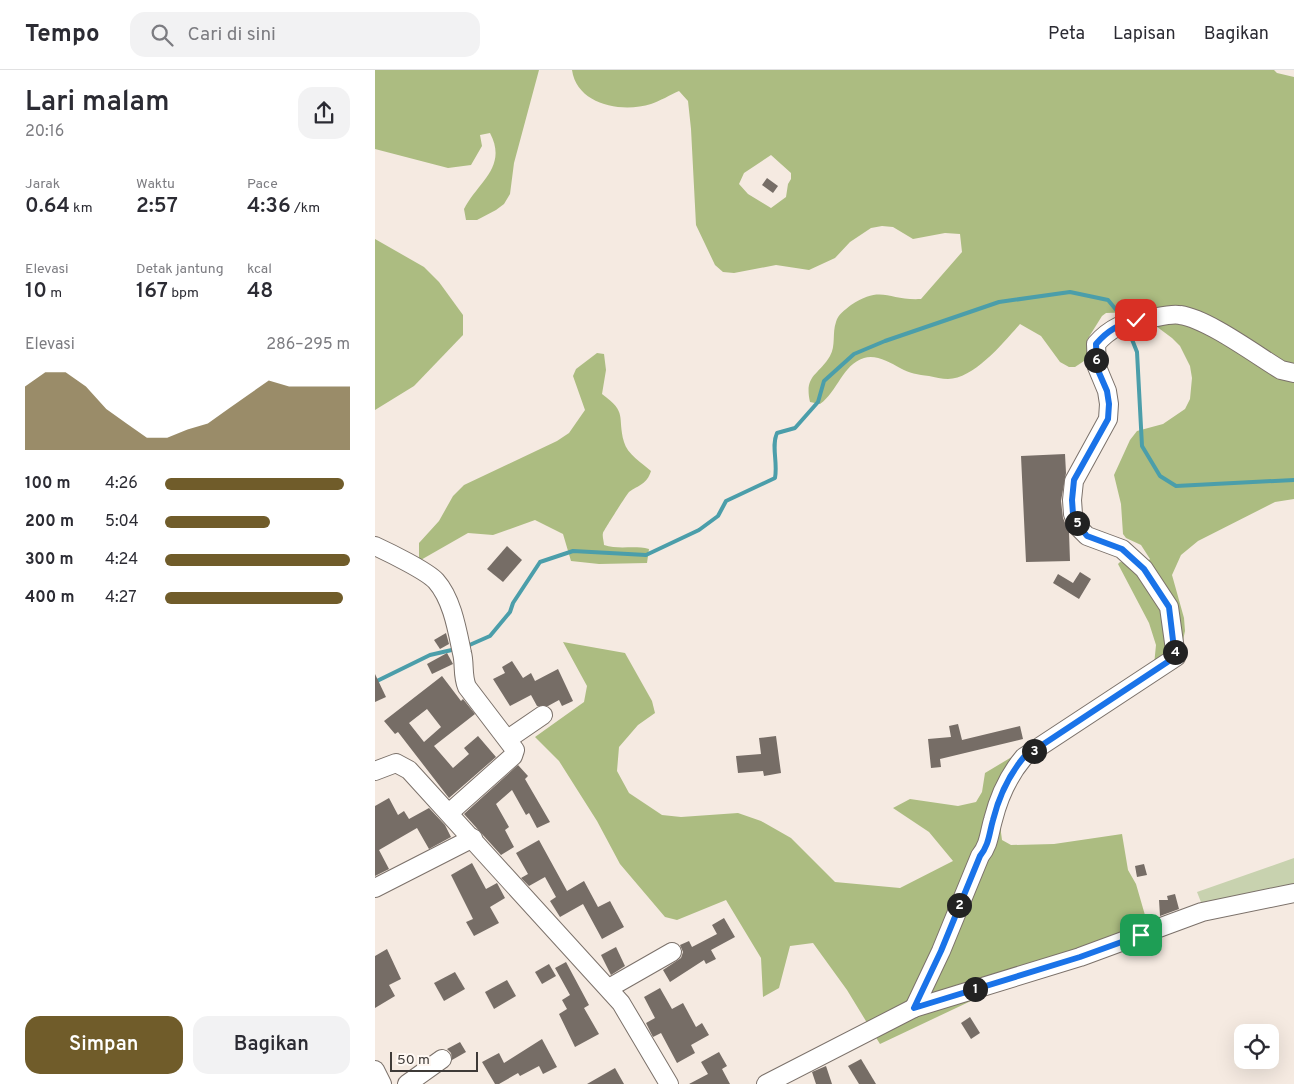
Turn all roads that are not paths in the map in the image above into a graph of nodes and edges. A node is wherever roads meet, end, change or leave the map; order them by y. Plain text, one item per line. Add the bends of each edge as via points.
1 (1294, 373) edge
2 (375, 546) edge
3 (543, 716) dead end
4 (508, 739) junction
5 (375, 771) edge
6 (449, 813) junction
7 (473, 838) junction
8 (375, 888) edge
9 (1294, 893) edge
10 (672, 952) dead end
11 (609, 988) junction
12 (914, 1008) junction
13 (442, 1059) dead end
14 (375, 1070) edge
15 (382, 1084) edge
16 (407, 1084) edge
17 (669, 1084) edge
18 (766, 1084) edge

1 - 12 street via 1281,370 1207,325 1180,315 1128,322 1107,332 1096,344 1097,368 1107,391 1108,419 1074,480 1073,514 1087,536 1122,549 1144,569 1169,607 1175,657 1024,757 1009,775 993,820 988,846 980,856
2 - 4 street via 435,580 449,601 469,692
3 - 4 street
4 - 6 street via 515,750 513,756
5 - 6 street via 400,764
6 - 7 street
7 - 8 street
7 - 11 street
9 - 12 street via 1202,912 1080,957
10 - 11 street
11 - 17 street via 633,1020
12 - 18 street
13 - 16 street
14 - 15 street

